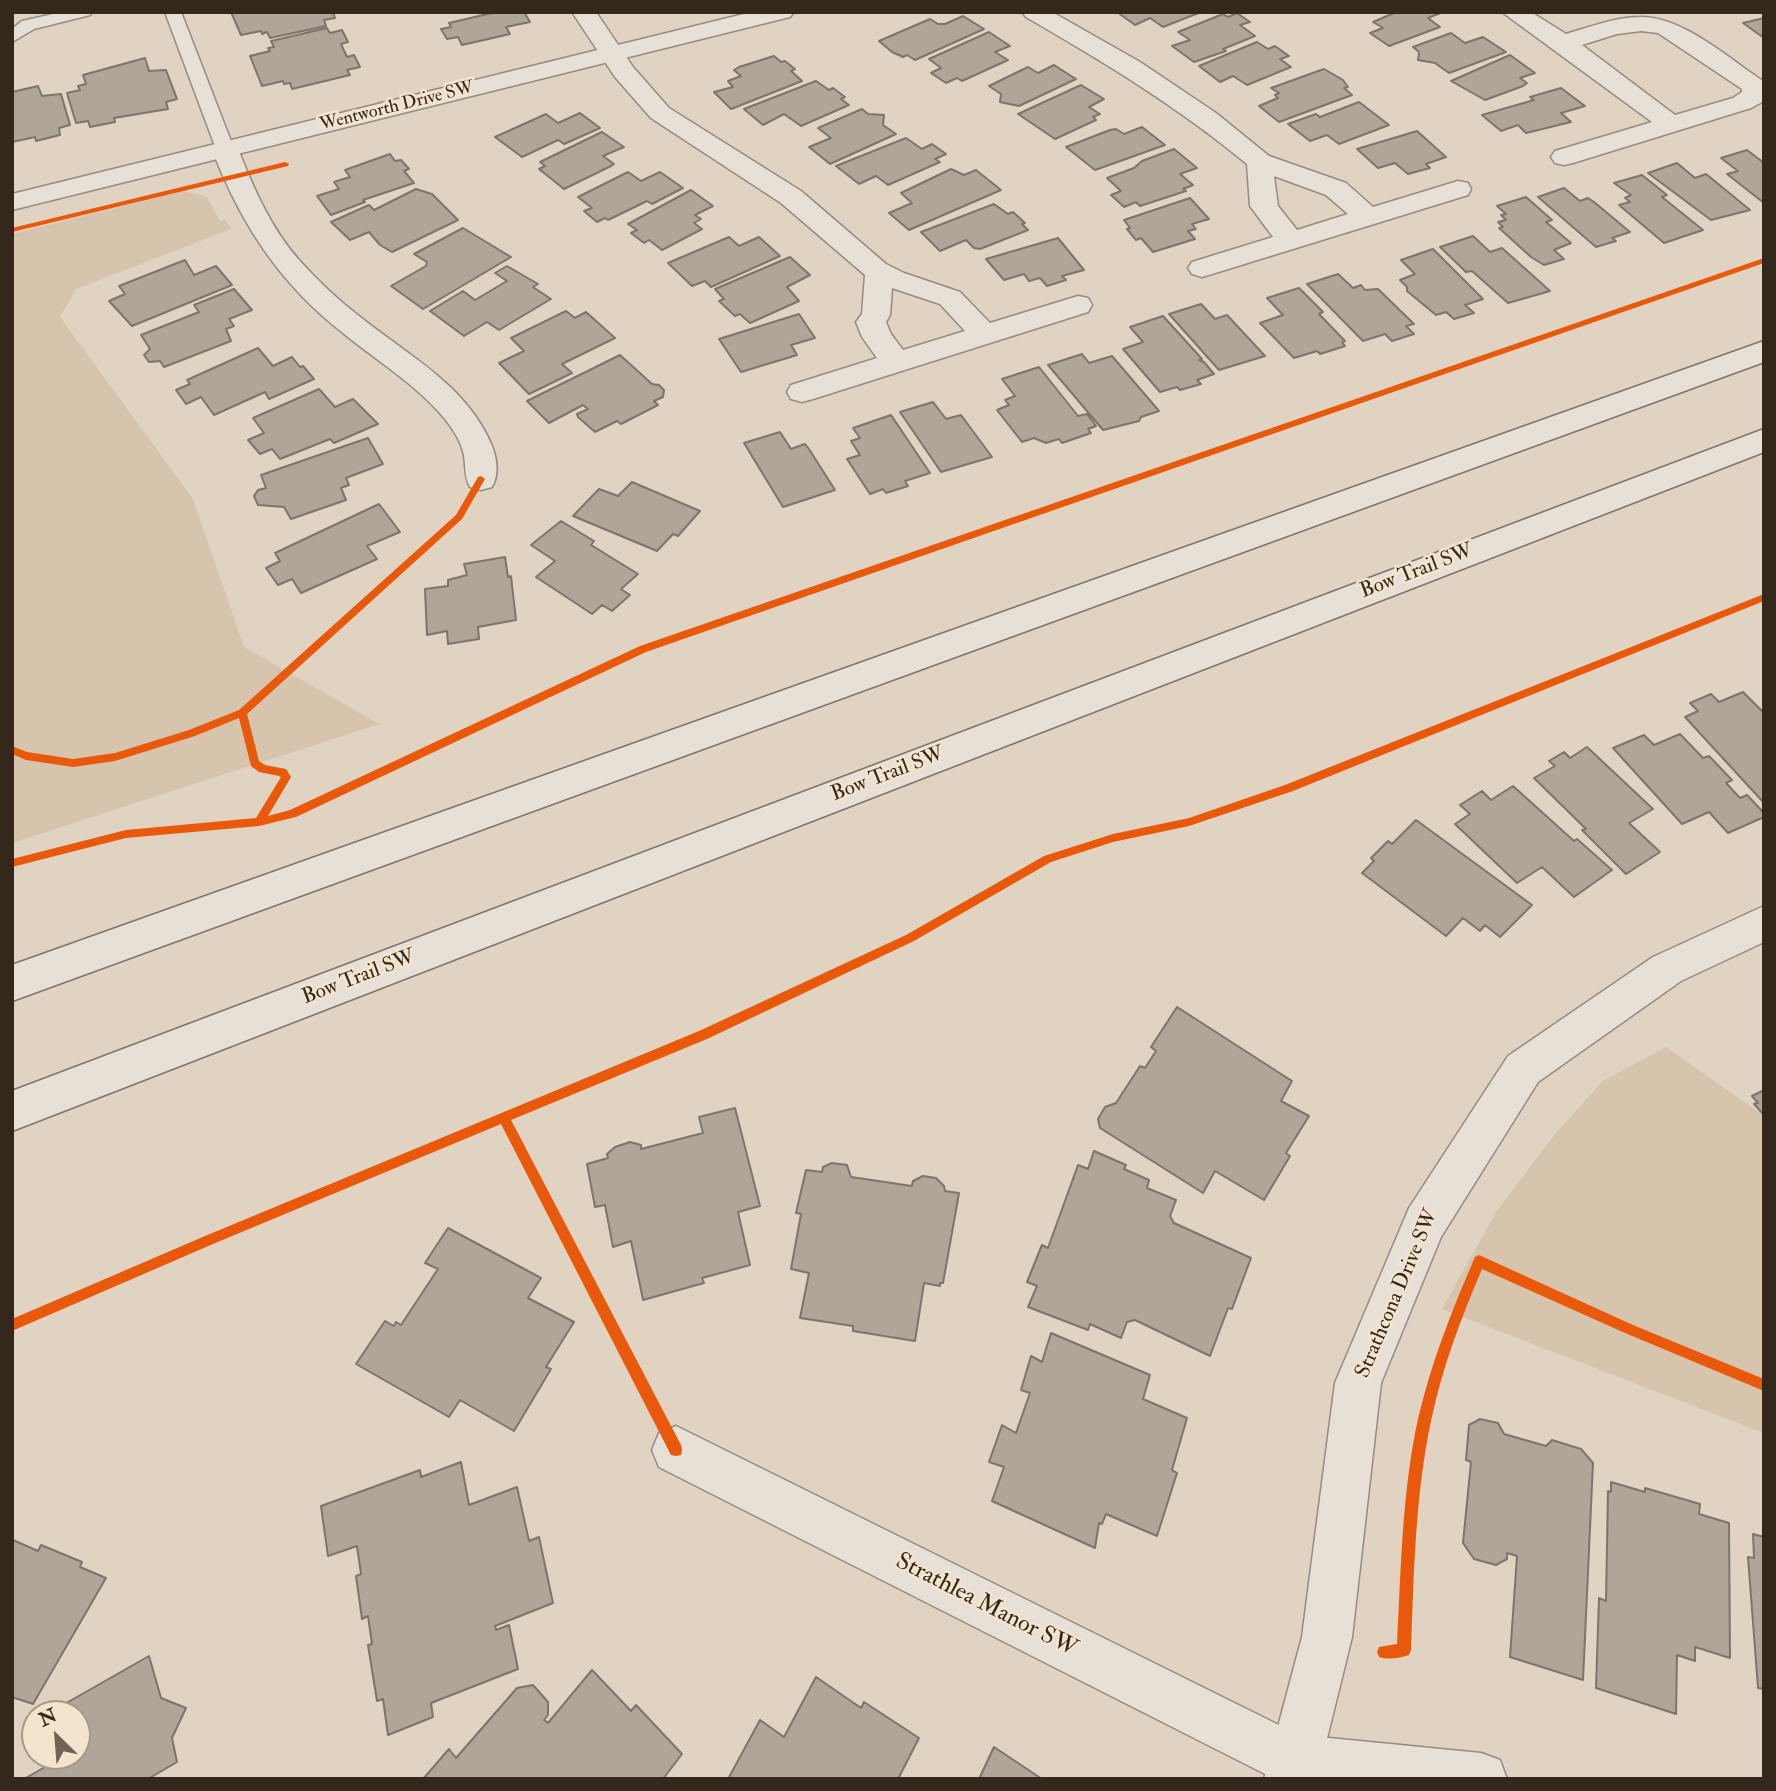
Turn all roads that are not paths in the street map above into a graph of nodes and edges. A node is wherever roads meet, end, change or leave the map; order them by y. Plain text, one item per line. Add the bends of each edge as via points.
1 (84, 12) edge
2 (173, 12) edge
3 (584, 12) edge
4 (782, 12) edge
5 (1034, 12) edge
6 (1514, 12) edge
7 (12, 37) edge
8 (1563, 43) junction
9 (613, 54) junction
10 (1671, 124) junction
11 (225, 149) junction
12 (1564, 157) dead end
13 (1260, 162) junction
14 (1458, 189) dead end
15 (12, 202) edge
16 (1367, 216) junction
17 (1292, 240) junction
18 (1202, 268) dead end
19 (878, 271) junction
20 (1078, 305) dead end
21 (983, 334) junction
22 (1764, 351) edge
23 (896, 362) junction
24 (802, 392) dead end
25 (1764, 440) edge
26 (481, 479) dead end
27 (1764, 923) edge
28 (12, 983) edge
29 (12, 1111) edge
30 (676, 1450) dead end
31 (1302, 1773) edge
32 (1481, 1779) edge

1 - 7 lane via 28,25
2 - 11 lane
3 - 9 street
4 - 9 street, Wentworth Drive SW
5 - 13 street via 1131,67 1207,118
6 - 8 street
8 - 10 street
8 - 10 street via 1636,22 1654,24 1754,86 1755,95 1742,103
9 - 11 street, Wentworth Drive SW
9 - 19 street via 652,105 674,124 792,197
10 - 12 street
11 - 15 street, Wentworth Drive SW
11 - 26 street via 248,207 279,254 354,327 439,393 474,439 483,466
13 - 16 street via 1336,189
13 - 17 street via 1261,203 1269,218
14 - 16 street
16 - 17 street
17 - 18 street
19 - 21 street via 949,297
19 - 23 street via 876,315 871,322
20 - 21 street
21 - 23 street
22 - 28 street
23 - 24 street
25 - 29 street, Bow Trail SW
27 - 31 street, Strathcona Drive SW via 1667,969 1523,1069 1425,1223 1358,1383 1327,1637
30 - 31 street, Strathlea Manor SW
31 - 32 street

